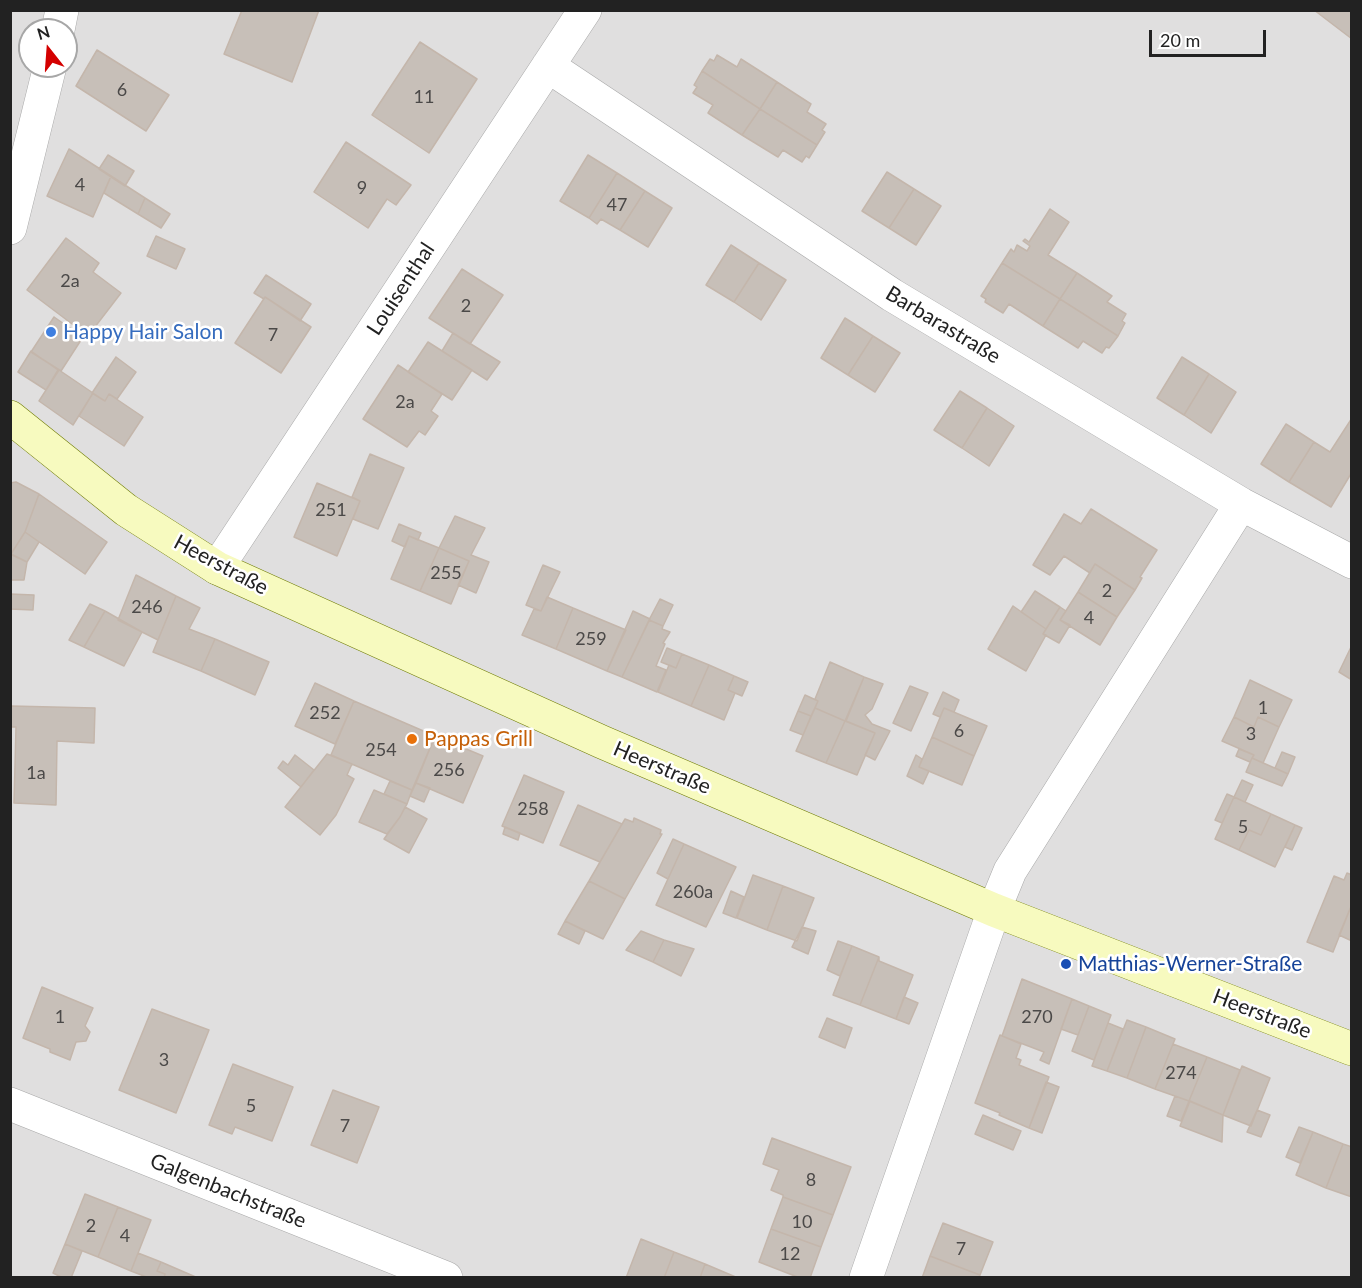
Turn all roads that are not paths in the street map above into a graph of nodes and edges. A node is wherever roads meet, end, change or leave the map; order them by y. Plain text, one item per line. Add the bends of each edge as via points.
1 (585, 10) edge
2 (548, 66) junction
3 (47, 78) edge
4 (10, 228) edge
5 (10, 417) edge
6 (1241, 504) junction
7 (1352, 562) edge
8 (217, 568) junction
9 (994, 910) junction
10 (1352, 1049) edge
11 (10, 1104) edge
12 (446, 1278) edge
13 (866, 1278) edge

1 - 2 street, Louisenthal
2 - 6 street, Barbarastraße via 892,295
2 - 8 street, Louisenthal
3 - 4 street
5 - 8 main road, Heerstraße via 126,510
6 - 7 street, Barbarastraße
6 - 9 street via 1010,871
8 - 9 main road, Heerstraße via 602,742
9 - 10 main road, Heerstraße
9 - 13 street
11 - 12 street, Galgenbachstraße

